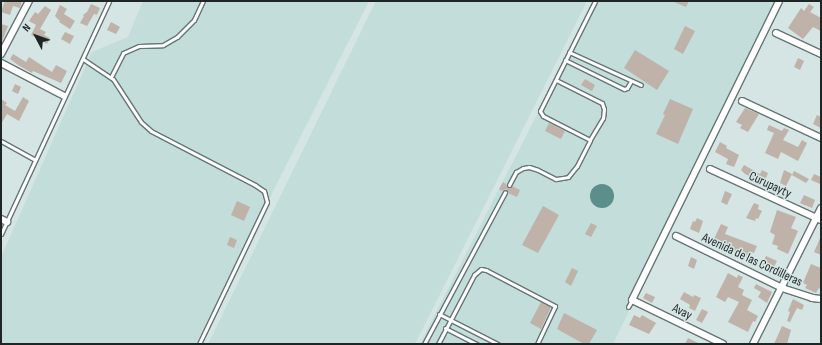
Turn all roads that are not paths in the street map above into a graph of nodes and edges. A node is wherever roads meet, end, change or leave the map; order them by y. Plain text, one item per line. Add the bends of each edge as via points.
1 (29, 1) edge
2 (109, 1) edge
3 (202, 1) edge
4 (595, 1) edge
5 (779, 1) edge
6 (776, 33) dead end
7 (569, 52) junction
8 (1, 54) edge
9 (821, 54) edge
10 (83, 59) junction
11 (565, 60) junction
12 (1, 63) edge
13 (111, 77) junction
14 (556, 80) junction
15 (631, 80) junction
16 (641, 85) dead end
17 (64, 96) junction
18 (742, 101) dead end
19 (821, 138) edge
20 (590, 140) junction
21 (1, 142) edge
22 (35, 160) junction
23 (710, 169) dead end
24 (509, 185) dead end
25 (505, 192) dead end
26 (821, 208) edge
27 (818, 219) edge
28 (4, 221) edge
29 (1, 234) edge
30 (676, 236) dead end
31 (782, 288) junction
32 (821, 299) edge
33 (632, 300) junction
34 (628, 307) dead end
35 (439, 314) junction
36 (450, 320) junction
37 (445, 328) junction
38 (199, 344) edge
39 (424, 344) edge
40 (438, 344) edge
41 (477, 344) edge
42 (498, 344) edge
43 (537, 344) edge
44 (723, 344) edge
45 (754, 344) edge

1 - 8 street
2 - 10 lane
3 - 13 lane via 194,20 177,37 163,45 139,46 123,53
4 - 7 lane
5 - 33 street
6 - 9 street
7 - 11 lane
7 - 15 lane
10 - 13 lane
10 - 17 lane
11 - 14 lane
11 - 15 lane via 624,89
12 - 17 street
13 - 38 lane via 141,122 151,131 264,191 267,202
14 - 20 lane via 602,103 603,118
14 - 20 lane via 540,114
15 - 16 lane
17 - 22 lane
18 - 19 street
20 - 24 lane via 577,166 568,177 556,179 529,167 516,172
21 - 22 lane
22 - 28 lane
23 - 27 street, Curupayty
25 - 35 lane
26 - 27 street
27 - 31 street
28 - 29 lane
30 - 31 street, Avenida de las Cordilleras
31 - 32 street, Avenida de las Cordilleras
31 - 45 street
33 - 34 lane
33 - 44 street, Avay
35 - 36 lane
35 - 39 lane
36 - 37 lane
36 - 42 lane
36 - 43 lane via 474,275 481,269 486,270 555,306
37 - 40 lane
37 - 41 lane

